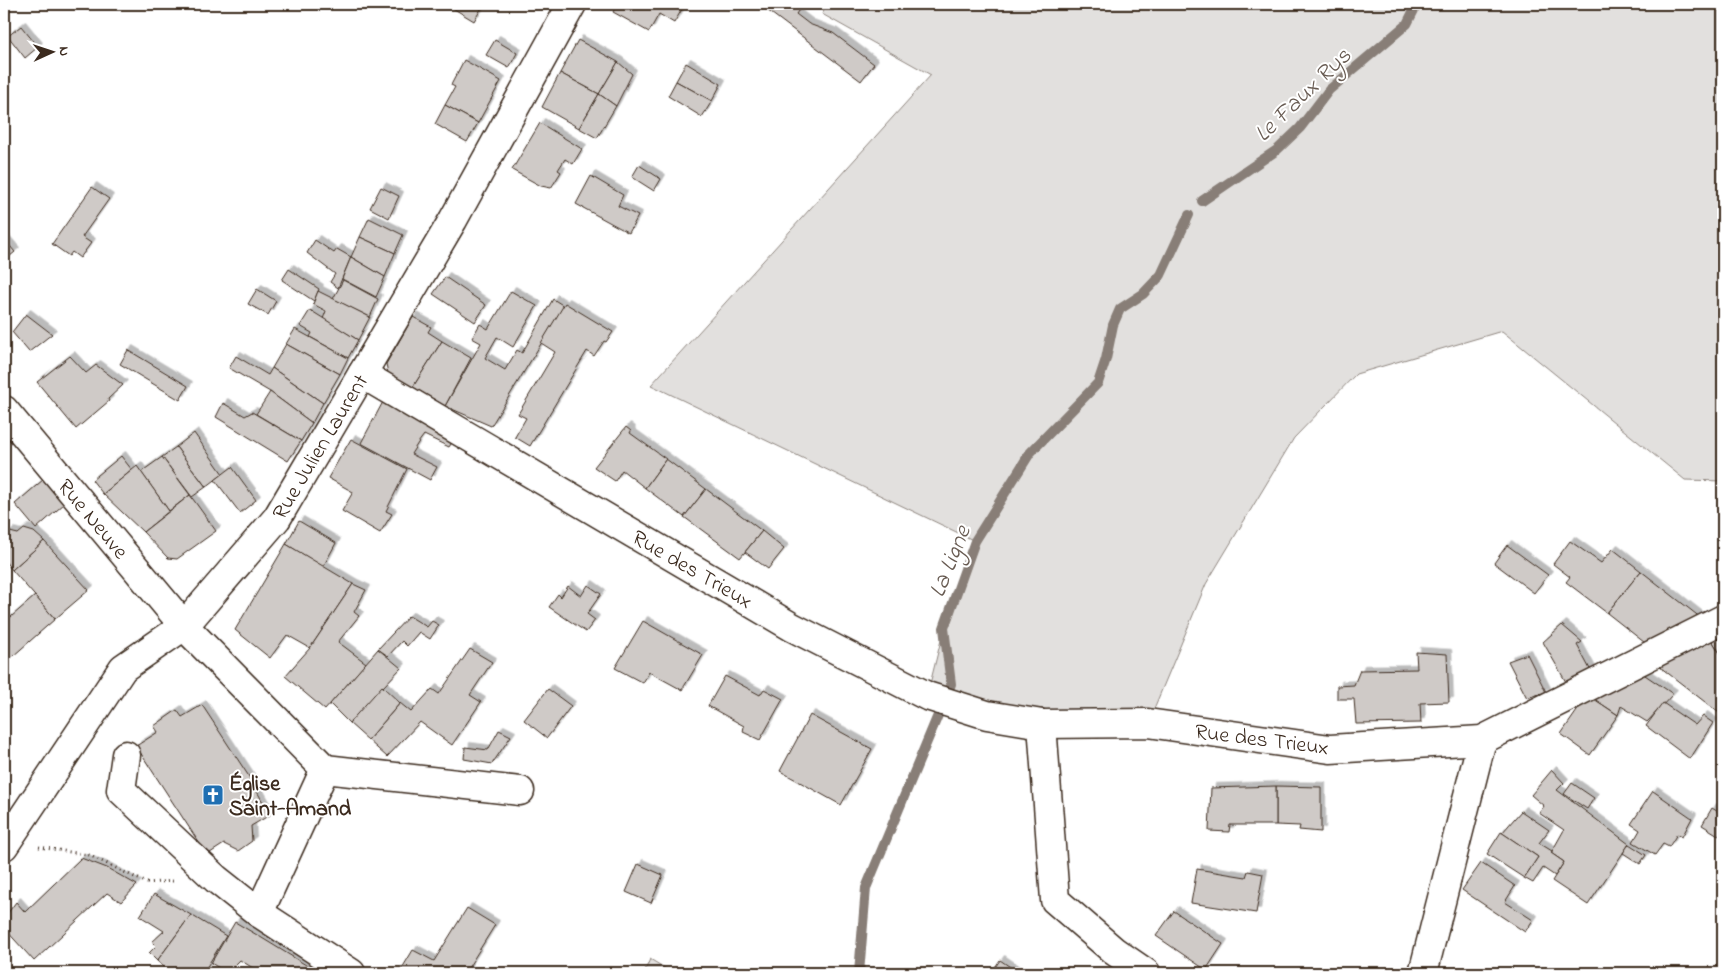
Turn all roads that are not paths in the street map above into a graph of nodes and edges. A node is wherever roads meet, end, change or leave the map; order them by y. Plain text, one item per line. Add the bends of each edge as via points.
1 (572, 4) edge
2 (362, 374) junction
3 (4, 410) edge
4 (1723, 619) edge
5 (184, 626) junction
6 (1042, 724) junction
7 (1482, 740) junction
8 (126, 755) dead end
9 (324, 769) junction
10 (520, 791) dead end
11 (5, 844) edge
12 (259, 913) junction
13 (351, 973) edge
14 (1146, 973) edge
15 (1423, 973) edge

1 - 2 street, Rue Julien Laurent via 454,220
2 - 5 street, Rue Julien Laurent via 277,518
2 - 6 street, Rue des Trieux via 792,626 928,696 987,714
3 - 5 street, Rue Neuve
4 - 7 street, Rue des Trieux
5 - 9 street, Rue Neuve
5 - 11 street, Rue Julien Laurent via 123,668
6 - 7 street, Rue des Trieux via 1148,723 1330,749
6 - 14 street via 1055,900 1114,952
7 - 15 street
8 - 12 street via 121,790 216,879
9 - 10 street
9 - 12 street
12 - 13 street

